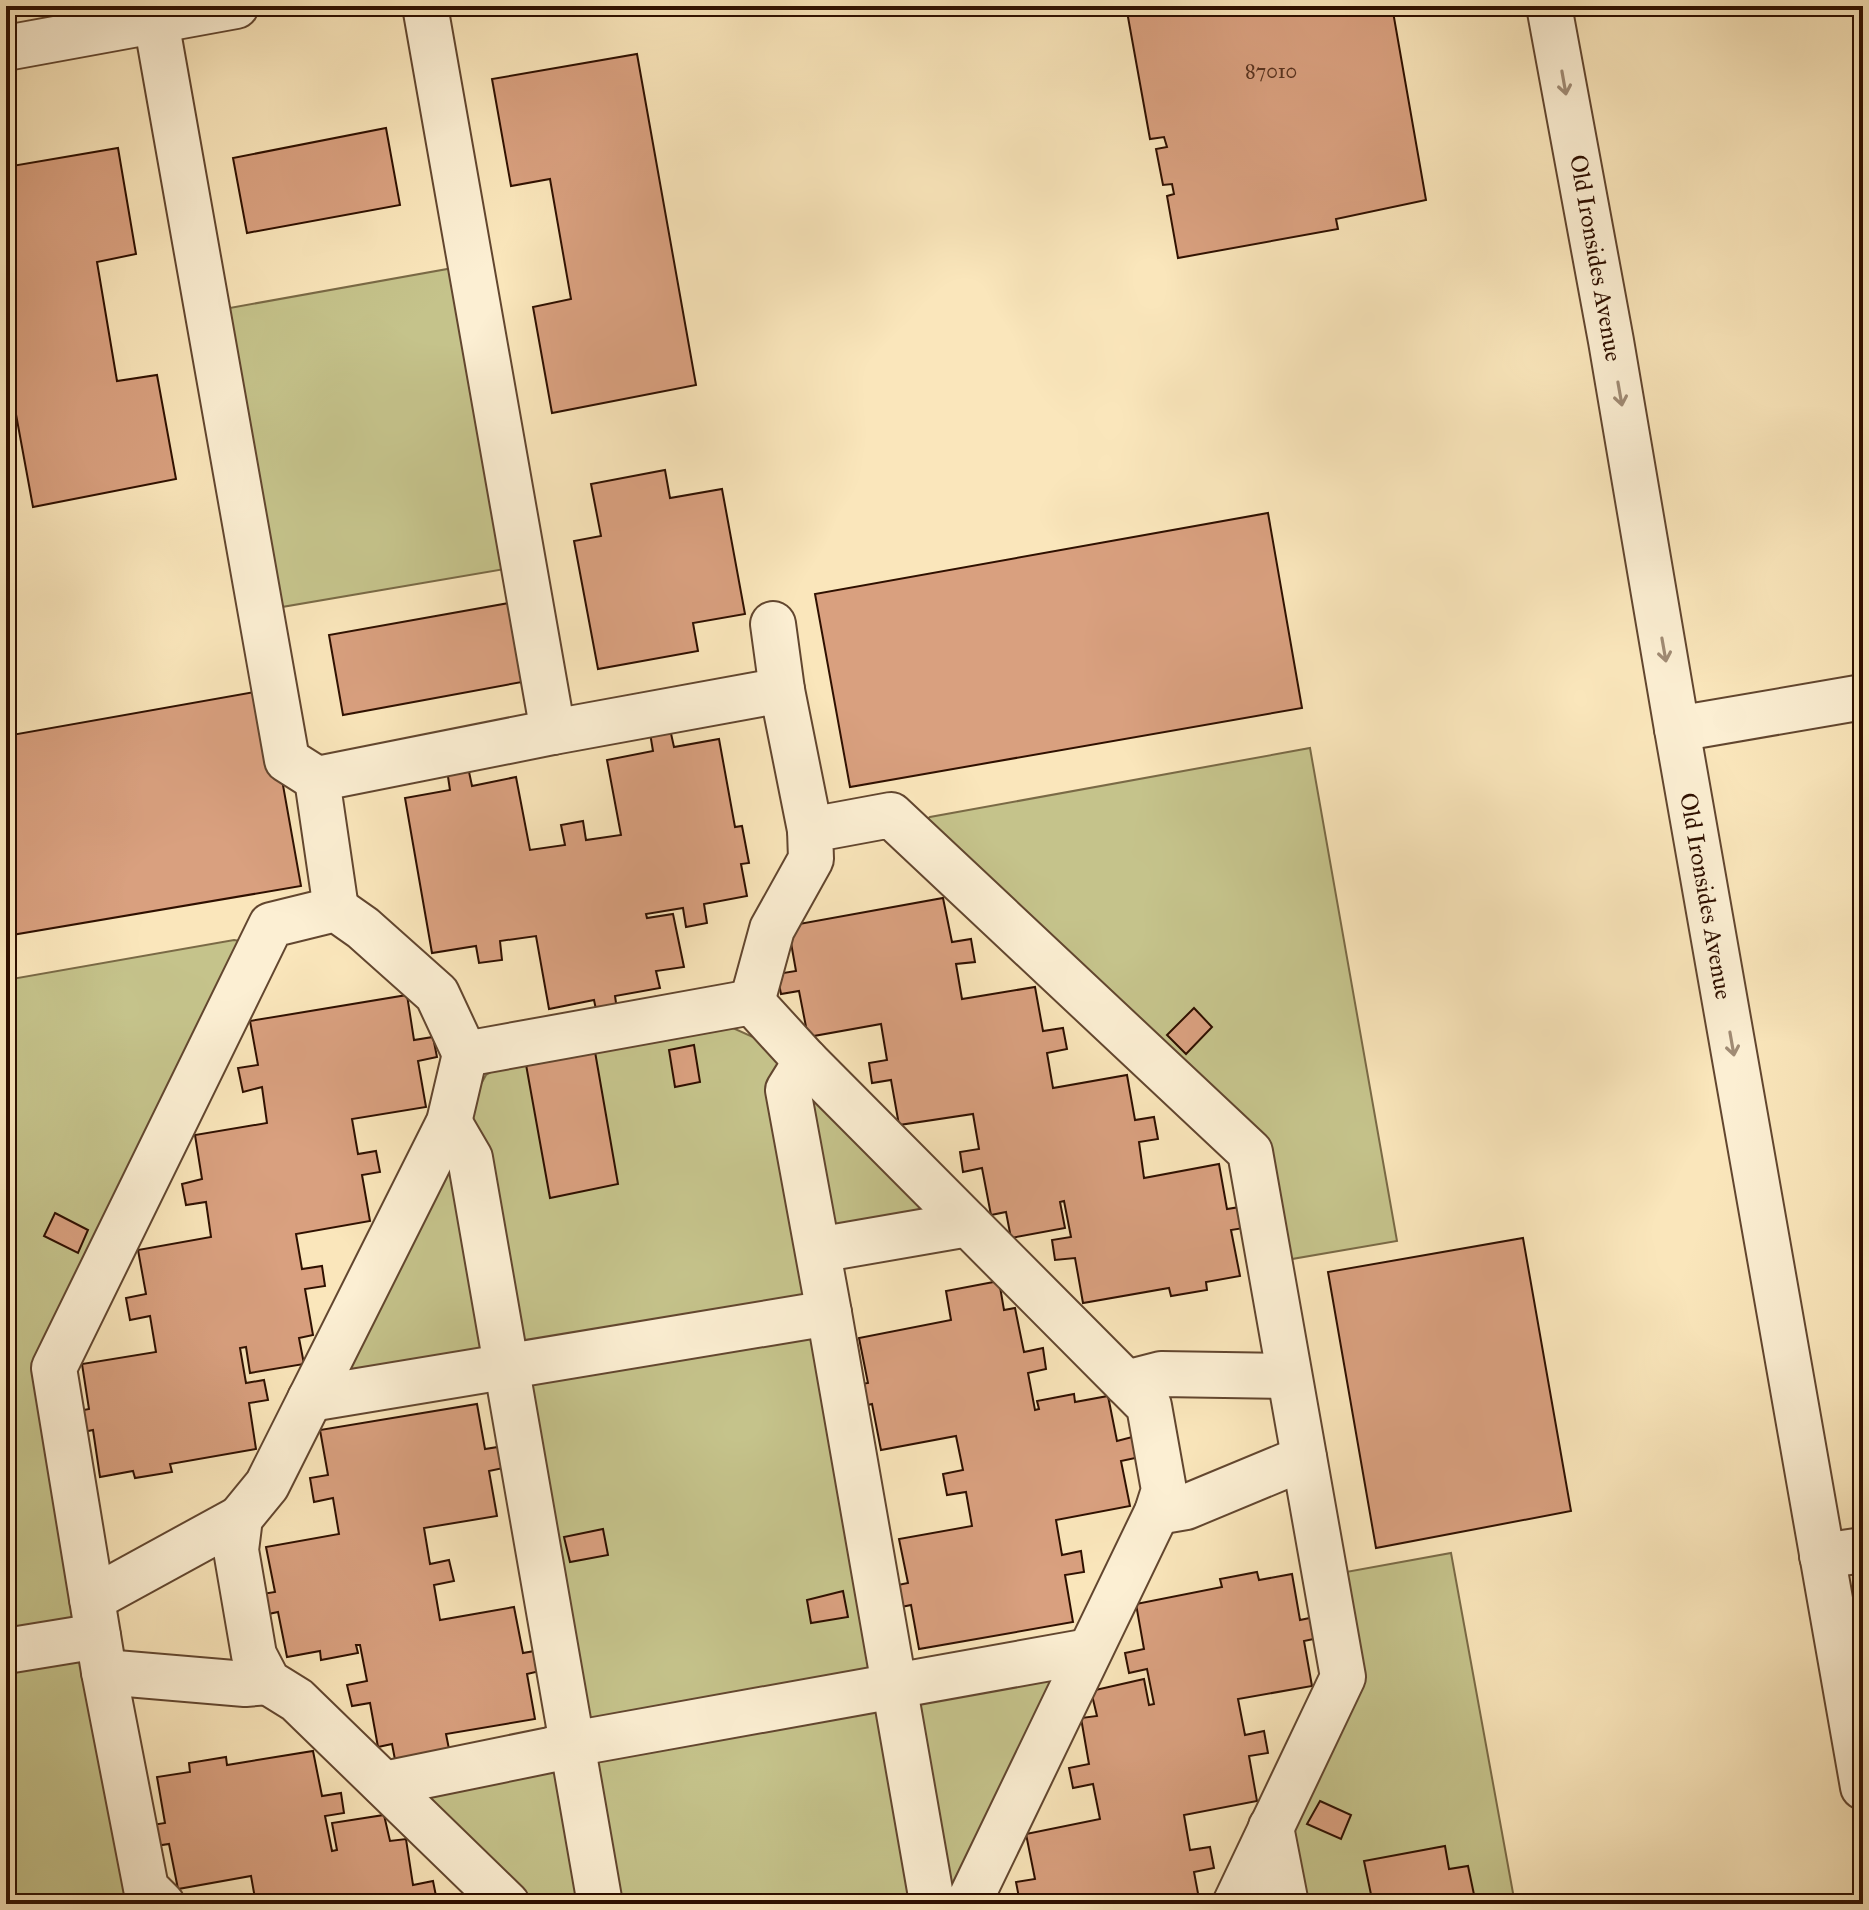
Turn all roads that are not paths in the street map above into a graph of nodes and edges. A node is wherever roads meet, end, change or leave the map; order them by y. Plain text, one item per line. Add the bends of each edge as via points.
1 (236, 6) edge
2 (425, 6) edge
3 (1549, 6) edge
4 (156, 21) junction
5 (6, 48) edge
6 (773, 624) dead end
7 (782, 690) junction
8 (1863, 697) edge
9 (1677, 729) junction
10 (553, 732) junction
11 (317, 779) junction
12 (810, 830) junction
13 (336, 909) junction
14 (752, 1002) junction
15 (465, 1054) junction
16 (806, 1061) junction
17 (449, 1122) junction
18 (968, 1224) junction
19 (818, 1250) junction
20 (829, 1313) junction
21 (506, 1366) junction
22 (1289, 1376) junction
23 (1126, 1383) junction
24 (310, 1399) junction
25 (1304, 1458) junction
26 (1157, 1512) junction
27 (240, 1518) junction
28 (1842, 1553) edge
29 (98, 1636) junction
30 (6, 1651) edge
31 (1089, 1651) junction
32 (268, 1682) junction
33 (895, 1686) junction
34 (572, 1744) junction
35 (384, 1784) junction
36 (1863, 1787) edge
37 (1271, 1827) junction
38 (162, 1904) edge
39 (507, 1904) edge
40 (600, 1904) edge
41 (937, 1904) edge
42 (968, 1904) edge
43 (1235, 1904) edge
44 (1286, 1904) edge

1 - 4 street
2 - 10 street
3 -> 9 street, Old Ironsides Avenue
4 - 5 street
4 - 11 street via 256,622 287,760
6 - 7 street
7 - 10 street
7 - 12 street
8 - 9 street
9 -> 28 street, Old Ironsides Avenue
10 - 11 street
11 - 13 street
12 - 14 street via 811,859 772,929
12 - 22 street via 891,815 1250,1152
13 - 15 street via 437,994
13 - 29 street via 271,925 54,1368
14 - 15 street
14 - 16 street
15 - 17 street
16 - 18 street
16 - 19 street via 788,1090
17 - 21 street via 470,1158
17 - 24 street
18 - 19 street
18 - 23 street
19 - 20 street
20 - 21 street
20 - 33 street
21 - 24 street
21 - 34 street
22 - 23 street via 1161,1374
22 - 25 street
23 - 26 street via 1149,1406 1164,1490
24 - 27 street via 267,1485
25 - 26 street via 1186,1507
25 - 37 street via 1343,1677
26 - 31 street
27 - 29 street
27 - 32 street via 236,1550 254,1655
28 - 36 street, Old Ironsides Avenue
29 - 30 street
29 - 32 street via 245,1684
29 - 38 street via 146,1888
31 - 33 street
31 - 42 street
32 - 35 street via 297,1700
33 - 34 street
33 - 41 street via 931,1896
34 - 35 street
34 - 40 street
35 - 39 street
37 - 43 street
37 - 44 street

